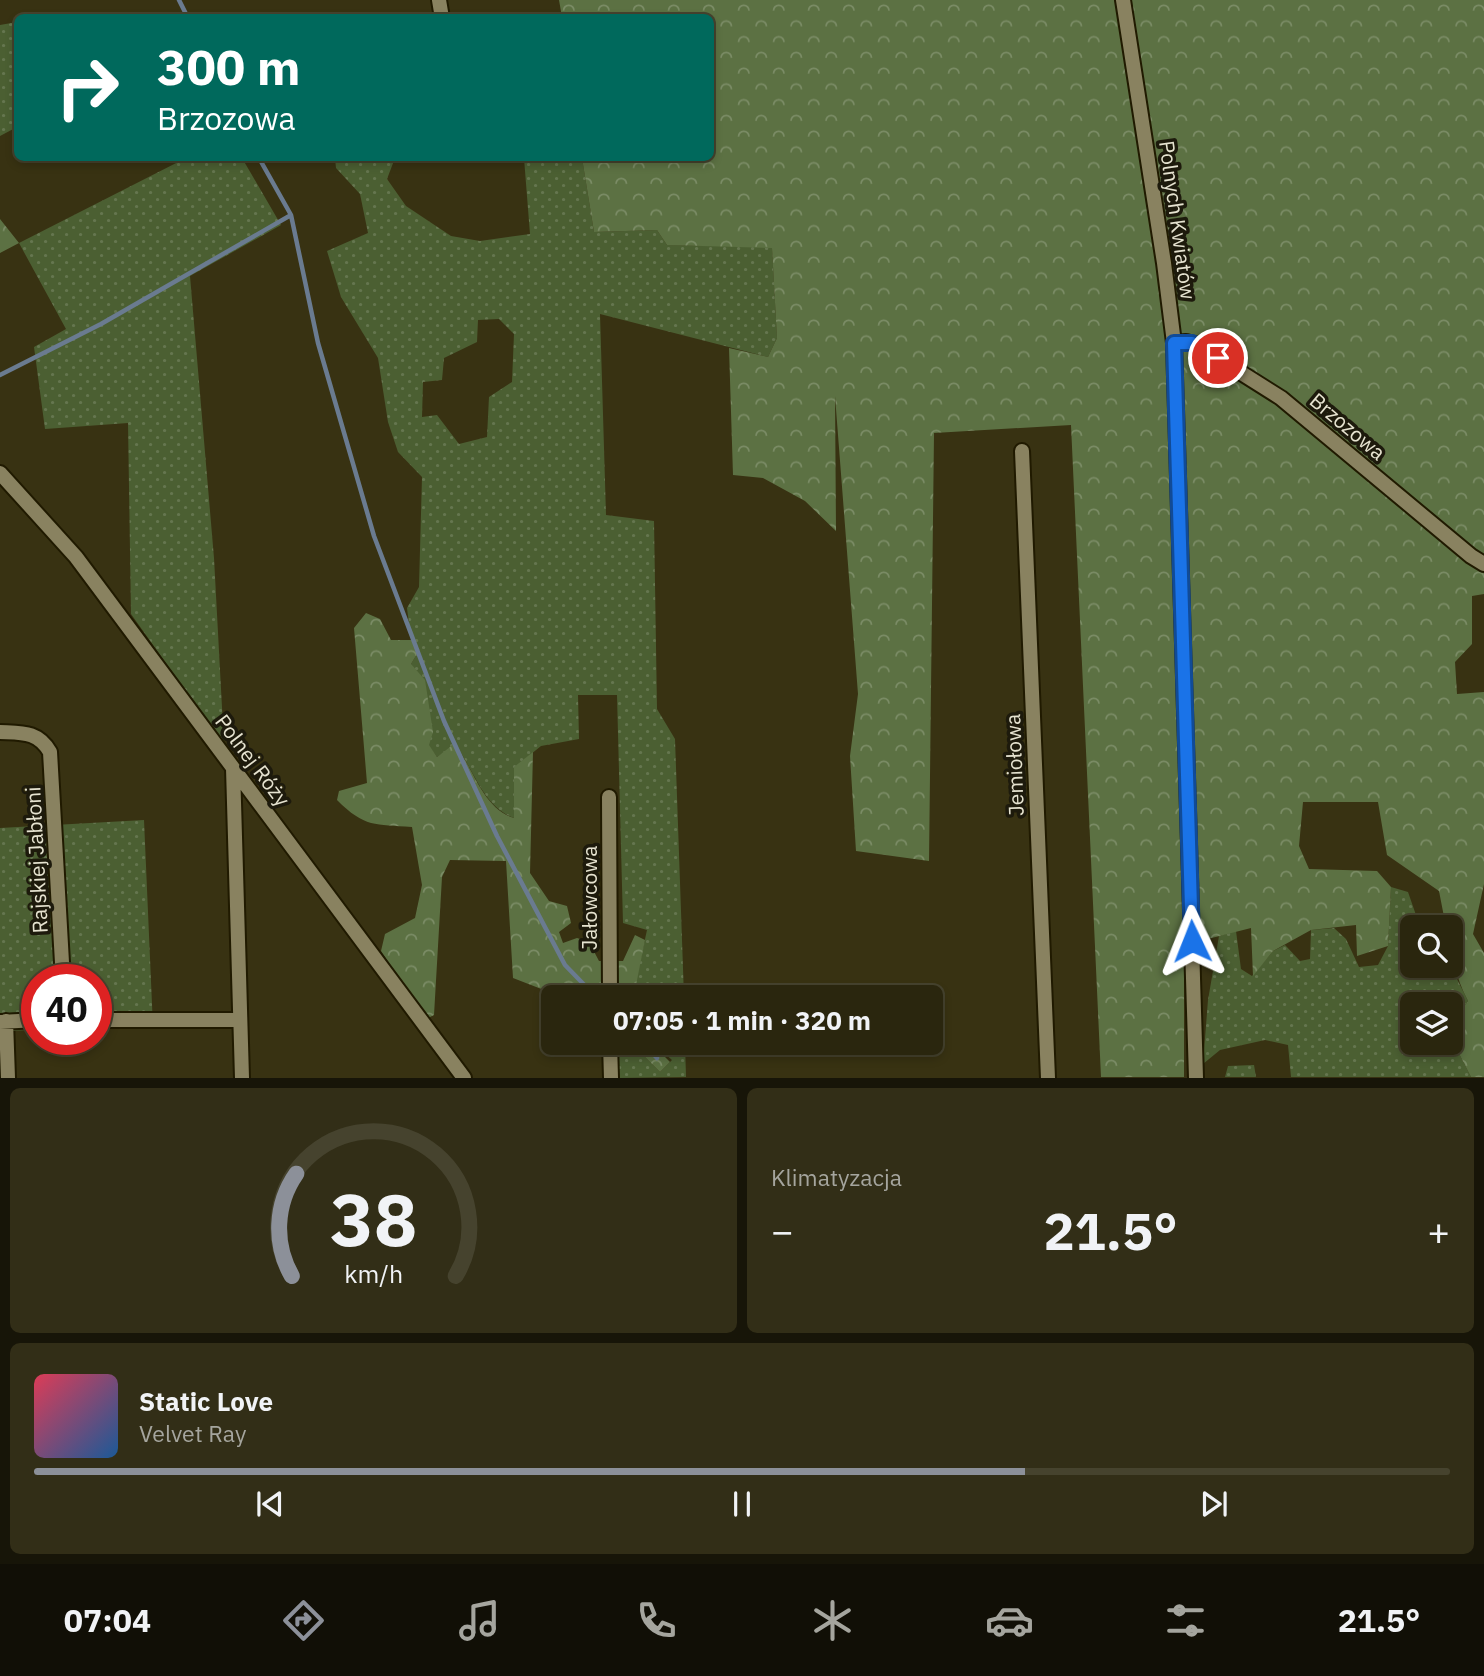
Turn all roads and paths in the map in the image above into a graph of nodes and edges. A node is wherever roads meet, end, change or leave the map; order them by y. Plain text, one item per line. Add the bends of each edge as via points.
1 (1123, 0) edge
2 (1174, 343) junction
3 (1022, 451) dead end
4 (0, 474) edge
5 (1484, 564) edge
6 (0, 732) edge
7 (233, 768) junction
8 (609, 797) dead end
9 (61, 964) edge
10 (610, 985) edge
11 (21, 1020) edge
12 (112, 1020) edge
13 (240, 1020) junction
14 (3, 1021) edge
15 (610, 1055) edge
16 (8, 1077) edge
17 (242, 1077) edge
18 (464, 1077) edge
19 (611, 1077) edge
20 (1048, 1077) edge
21 (1196, 1077) edge

1 - 2 street, Polnych Kwiatów
2 - 5 street, Brzozowa via 1197,345 1280,398
2 - 21 street, Polnych Kwiatów
3 - 20 street, Jemiołowa
4 - 7 street, Polnej Róży via 76,557
6 - 9 street, Rajskiej Jabłoni via 44,740 50,752
7 - 13 street
7 - 18 street, Polnej Róży
8 - 10 street, Jałowcowa
11 - 14 street
12 - 13 street
13 - 17 street
14 - 16 street
15 - 19 street

